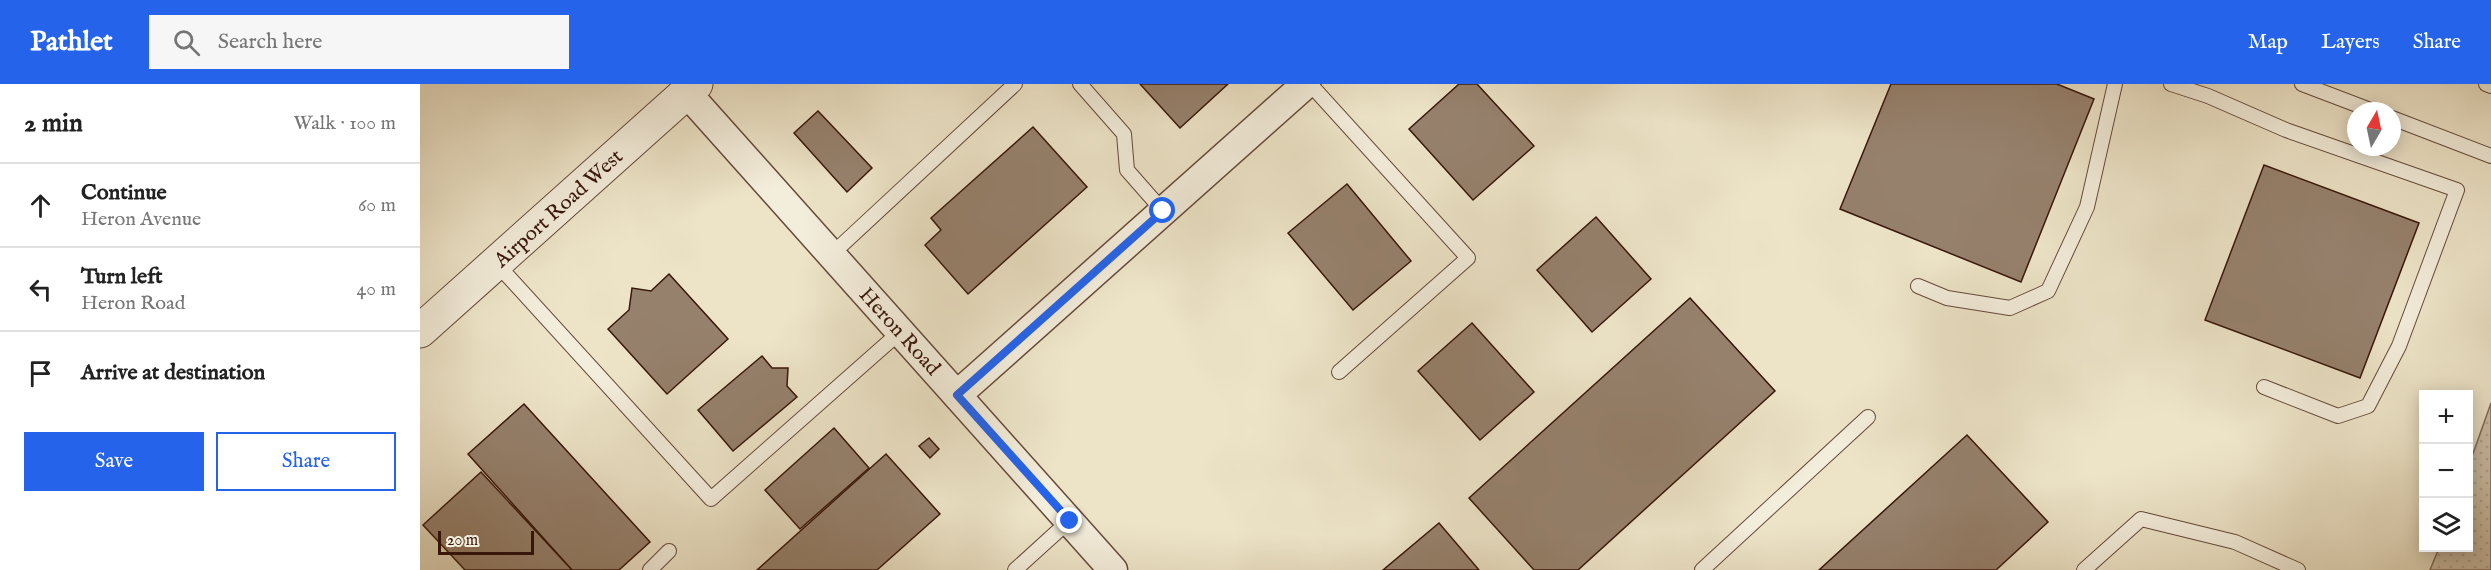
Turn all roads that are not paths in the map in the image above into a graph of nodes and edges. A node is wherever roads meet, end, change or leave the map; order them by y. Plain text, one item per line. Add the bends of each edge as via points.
1 (1015, 84) edge
2 (1080, 84) edge
3 (1308, 84) edge
4 (2115, 84) edge
5 (2171, 84) edge
6 (2302, 84) edge
7 (2486, 84) edge
8 (2491, 86) edge
9 (691, 88) edge
10 (2349, 102) edge
11 (2401, 121) edge
12 (2491, 156) edge
13 (1163, 211) junction
14 (831, 255) junction
15 (496, 263) junction
16 (1917, 286) dead end
17 (420, 331) edge
18 (900, 332) junction
19 (1338, 372) dead end
20 (2264, 387) dead end
21 (957, 395) junction
22 (1868, 417) dead end
23 (1070, 521) junction
24 (669, 551) dead end
25 (650, 570) edge
26 (1015, 570) edge
27 (1113, 570) edge
28 (1702, 570) edge
29 (2084, 570) edge
30 (2298, 570) edge

1 - 14 lane
2 - 13 lane via 1125,134 1127,170
3 - 13 street
3 - 19 lane via 1468,258
4 - 16 lane via 2087,207 2048,291 2010,308 1947,298
5 - 20 lane via 2286,130 2457,190 2399,346 2368,406 2338,416
6 - 10 lane
7 - 8 lane
9 - 14 street, Heron Road
9 - 15 street, Airport Road West
11 - 12 lane
13 - 21 street
14 - 18 street, Heron Road
15 - 17 street, Airport Road West
15 - 18 lane via 711,499
18 - 21 street, Heron Road
21 - 23 street, Heron Road
22 - 28 lane
23 - 26 lane
23 - 27 street, Heron Road
24 - 25 lane
29 - 30 lane via 2141,519 2235,542

